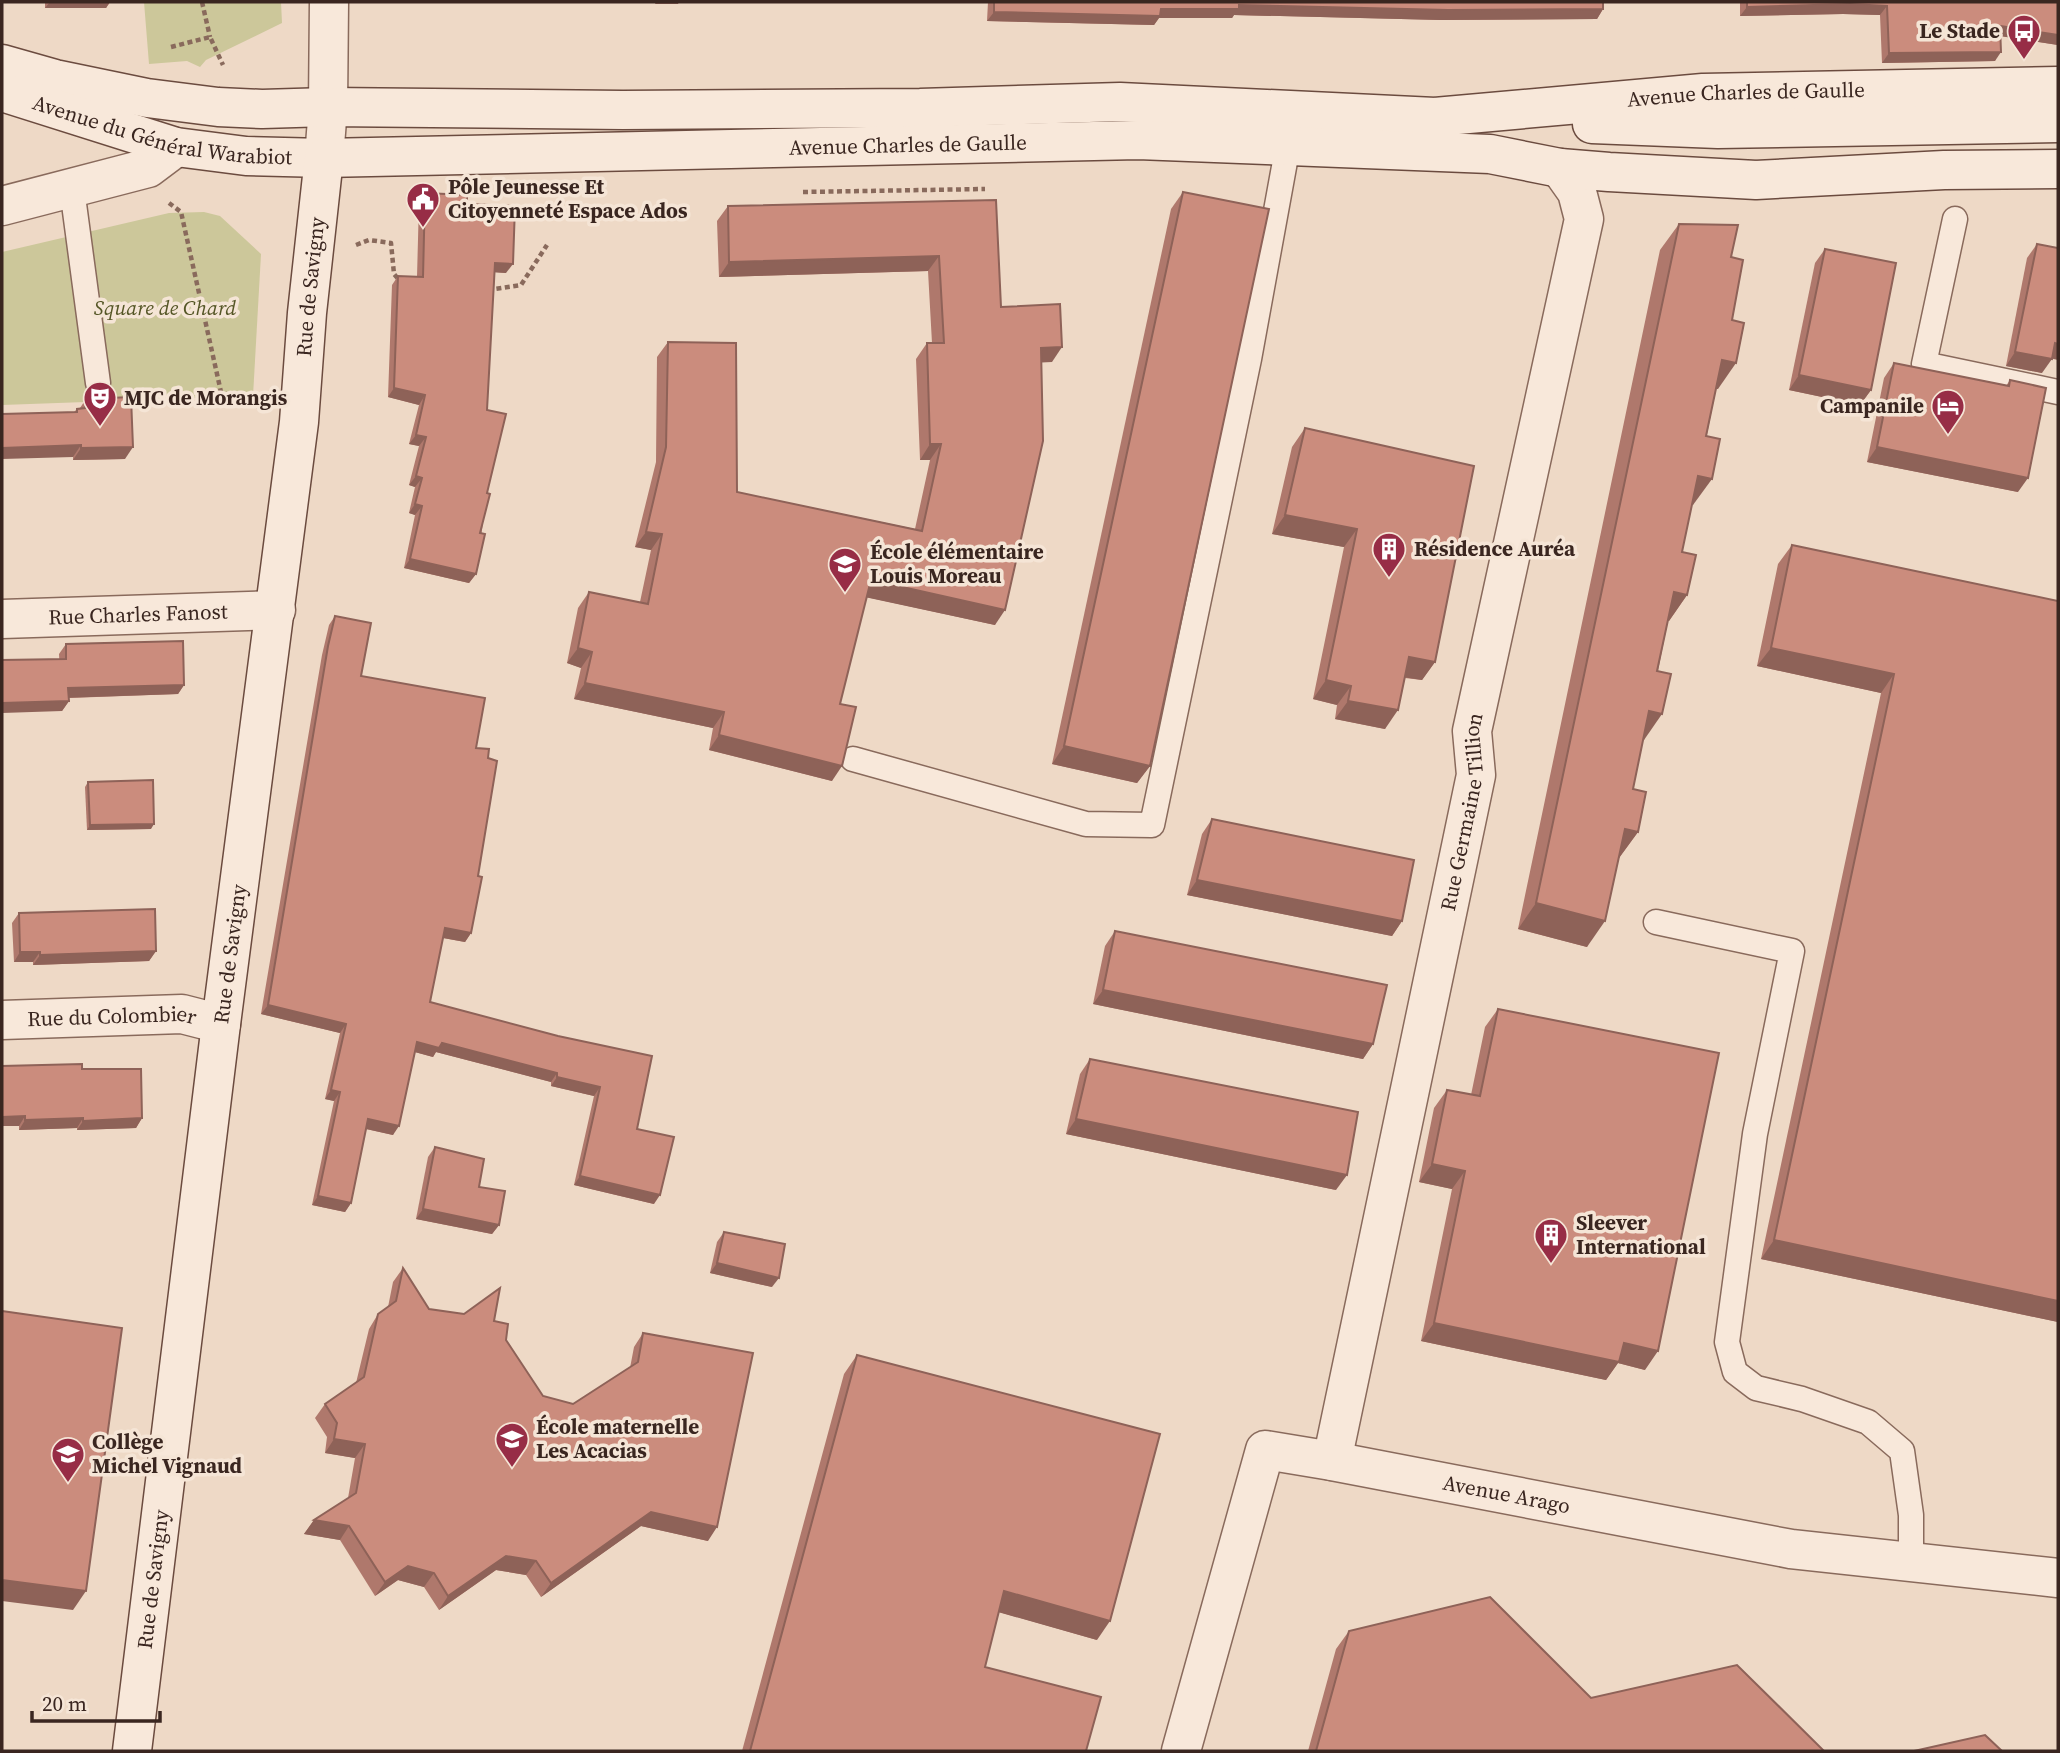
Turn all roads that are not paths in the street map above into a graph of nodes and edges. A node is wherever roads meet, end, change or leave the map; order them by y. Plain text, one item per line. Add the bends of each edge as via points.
1 (329, 2) edge
2 (2, 64) edge
3 (2058, 86) edge
4 (2, 92) edge
5 (328, 107) junction
6 (1435, 117) junction
7 (2058, 123) edge
8 (2058, 143) edge
9 (1288, 145) junction
10 (1490, 154) junction
11 (162, 158) junction
12 (324, 158) junction
13 (1560, 167) junction
14 (2058, 169) edge
15 (72, 190) junction
16 (2, 206) edge
17 (1955, 219) dead end
18 (98, 383) dead end
19 (2058, 392) edge
20 (276, 610) junction
21 (2, 619) edge
22 (853, 759) edge
23 (1656, 922) dead end
24 (2, 1020) edge
25 (222, 1024) junction
26 (1332, 1461) junction
27 (1910, 1562) junction
28 (2058, 1578) edge
29 (132, 1751) edge
30 (1181, 1751) edge

1 - 5 main road
2 - 5 main road, Avenue du Général Warabiot via 171,101 218,107
3 - 6 main road, Avenue Charles de Gaulle via 1703,93
4 - 11 main road, Avenue du Général Warabiot
5 - 6 main road, Avenue Charles de Gaulle via 623,110 1120,102
5 - 12 main road, Rue de Savigny
6 - 7 main road, Avenue Charles de Gaulle via 1718,129
8 - 10 main road, Avenue Charles de Gaulle
9 - 10 main road, Avenue Charles de Gaulle
9 - 12 main road, Avenue Charles de Gaulle via 1138,140
9 - 22 lane via 1249,359 1152,825 1086,824
10 - 13 main road, Avenue Charles de Gaulle
11 - 12 main road, Avenue du Général Warabiot
11 - 15 main road
12 - 20 main road, Rue de Savigny
13 - 14 main road, Avenue Charles de Gaulle via 1756,180
13 - 26 main road, Rue Germaine Tillion via 1577,192 1584,219 1472,731 1476,775
15 - 16 main road
15 - 18 lane
17 - 19 lane via 1924,363
20 - 21 main road, Rue Charles Fanost
20 - 25 main road, Rue de Savigny
23 - 27 lane via 1792,951 1755,1134 1727,1342 1735,1372 1756,1388 1868,1422 1902,1451 1911,1515
24 - 25 main road, Rue du Colombier via 182,1014
25 - 29 main road, Rue de Savigny
26 - 27 main road, Avenue Arago via 1791,1549
26 - 30 main road, Avenue Arago via 1265,1450
27 - 28 main road, Avenue Arago

